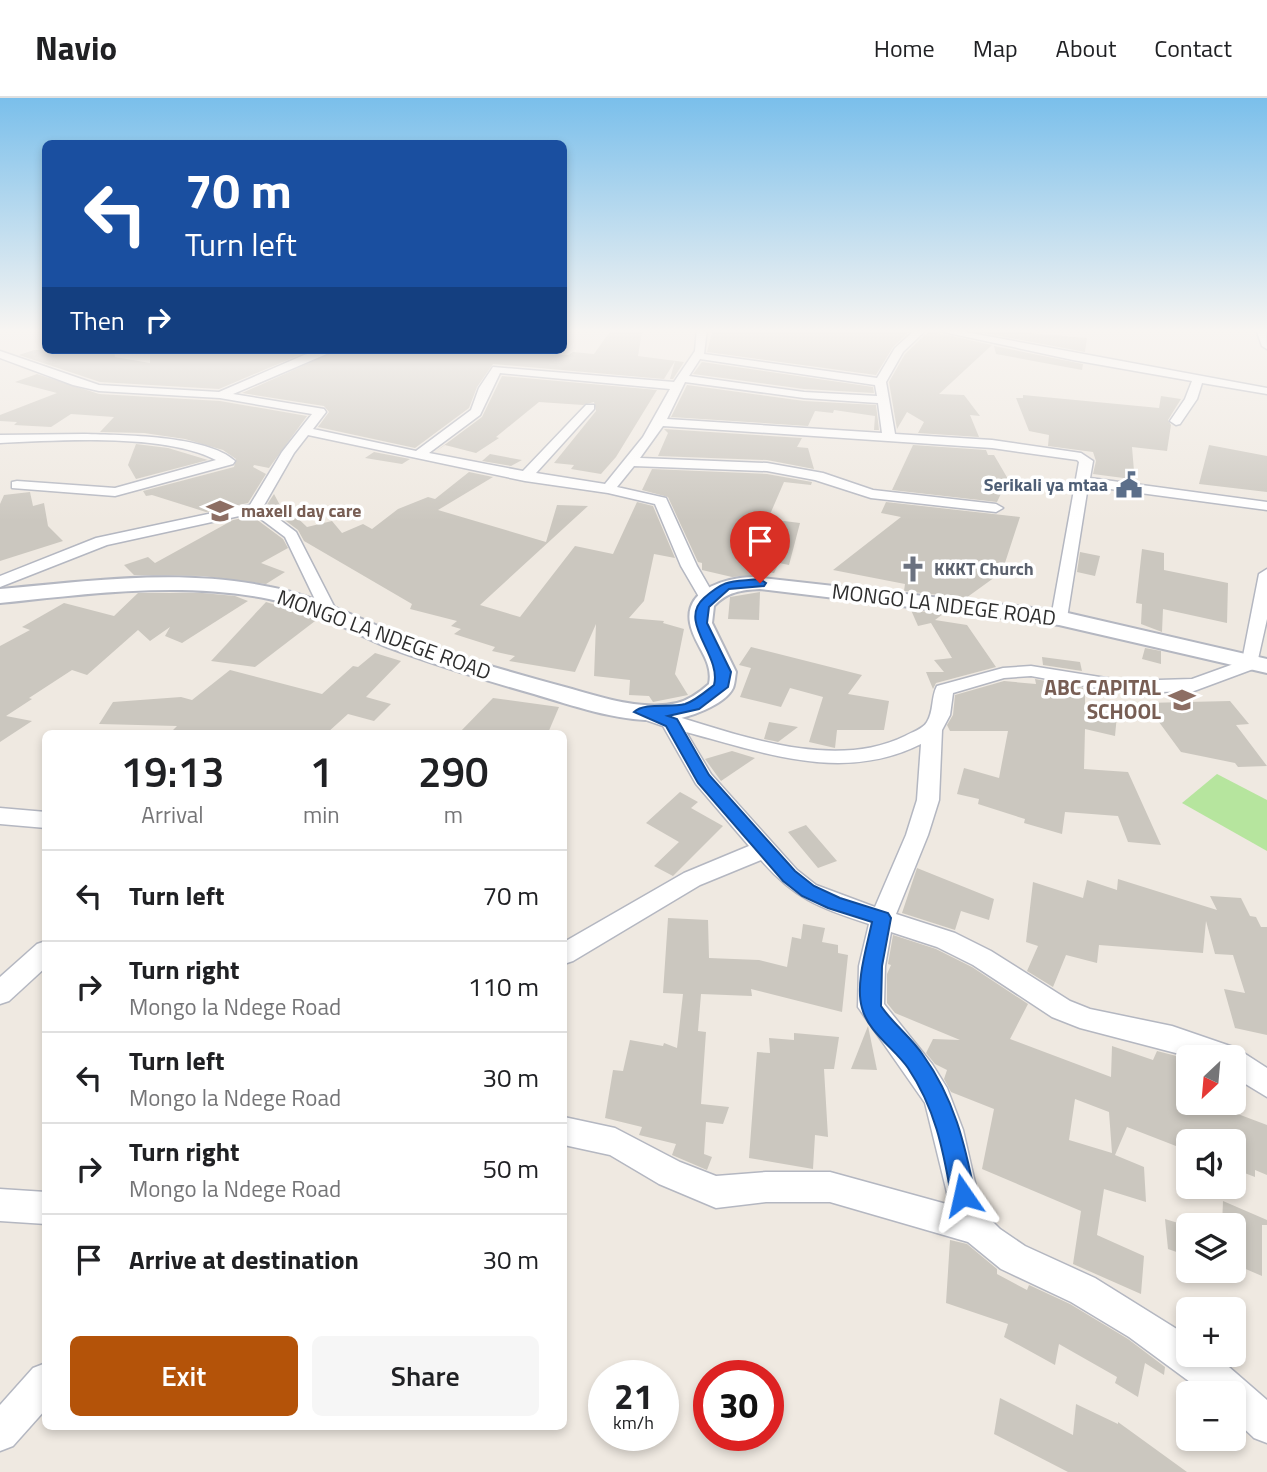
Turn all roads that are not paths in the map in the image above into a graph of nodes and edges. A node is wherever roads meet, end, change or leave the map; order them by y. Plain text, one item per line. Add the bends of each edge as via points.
1 (193, 393) edge
2 (224, 393) edge
3 (483, 393) edge
4 (673, 393) edge
5 (786, 393) edge
6 (881, 393) edge
7 (1193, 393) edge
8 (220, 395) junction
9 (881, 400) junction
10 (590, 407) dead end
11 (1176, 421) dead end
12 (659, 422) junction
13 (304, 431) junction
14 (889, 436) junction
15 (0, 439) edge
16 (420, 454) junction
17 (632, 462) junction
18 (525, 477) junction
19 (1081, 481) junction
20 (17, 485) dead end
21 (608, 489) junction
22 (1267, 506) edge
23 (255, 508) junction
24 (996, 509) dead end
25 (1267, 574) edge
26 (0, 582) edge
27 (0, 596) edge
28 (708, 599) junction
29 (329, 612) junction
30 (1059, 618) junction
31 (1259, 665) edge
32 (641, 712) junction
33 (671, 723) junction
34 (932, 729) junction
35 (0, 816) edge
36 (42, 820) edge
37 (767, 848) junction
38 (882, 918) junction
39 (567, 952) edge
40 (42, 955) edge
41 (0, 993) edge
42 (1192, 1045) edge
43 (1246, 1069) edge
44 (1267, 1084) edge
45 (567, 1133) edge
46 (0, 1205) edge
47 (42, 1208) edge
48 (978, 1229) junction
49 (1219, 1381) edge
50 (42, 1386) edge
51 (1246, 1406) edge
52 (1267, 1425) edge
53 (0, 1433) edge

1 - 8 street
2 - 8 street
3 - 16 street via 476,412
4 - 12 street
5 - 9 street
6 - 9 street
7 - 11 street
8 - 13 street via 320,412
9 - 14 street
10 - 18 street
12 - 14 street
12 - 17 street
13 - 16 street
13 - 23 street
14 - 19 street via 1068,454 1086,461
15 - 20 street via 116,438 194,447 227,459 115,492
16 - 18 street
17 - 21 street
17 - 24 street via 767,467 810,474 871,494
18 - 21 street
19 - 22 street
19 - 30 street
21 - 28 street via 664,504
23 - 26 street via 75,548
23 - 29 street via 291,536
25 - 31 street
27 - 29 street, MONGO LA NDEGE ROAD via 80,588 243,589
28 - 30 street, MONGO LA NDEGE ROAD via 725,586 760,583
28 - 32 street, MONGO LA NDEGE ROAD via 701,623 724,672 721,687 694,706
29 - 32 street, MONGO LA NDEGE ROAD via 461,666
30 - 31 street, MONGO LA NDEGE ROAD
31 - 34 street via 1194,685 1143,689 1031,671 1003,673 944,690
32 - 33 street
33 - 34 street via 831,759 881,754
33 - 37 street via 703,779
34 - 38 street via 928,800
35 - 36 street
37 - 38 street via 808,891
37 - 39 street via 692,879
38 - 42 street via 964,948 1061,1009
38 - 48 street via 872,966 871,1007 915,1060 937,1097 951,1134 963,1195
40 - 41 street
43 - 44 street
45 - 48 street via 615,1142 716,1192 830,1187
46 - 47 street
48 - 49 street via 1007,1255 1080,1289 1147,1328
50 - 53 street
51 - 52 street

